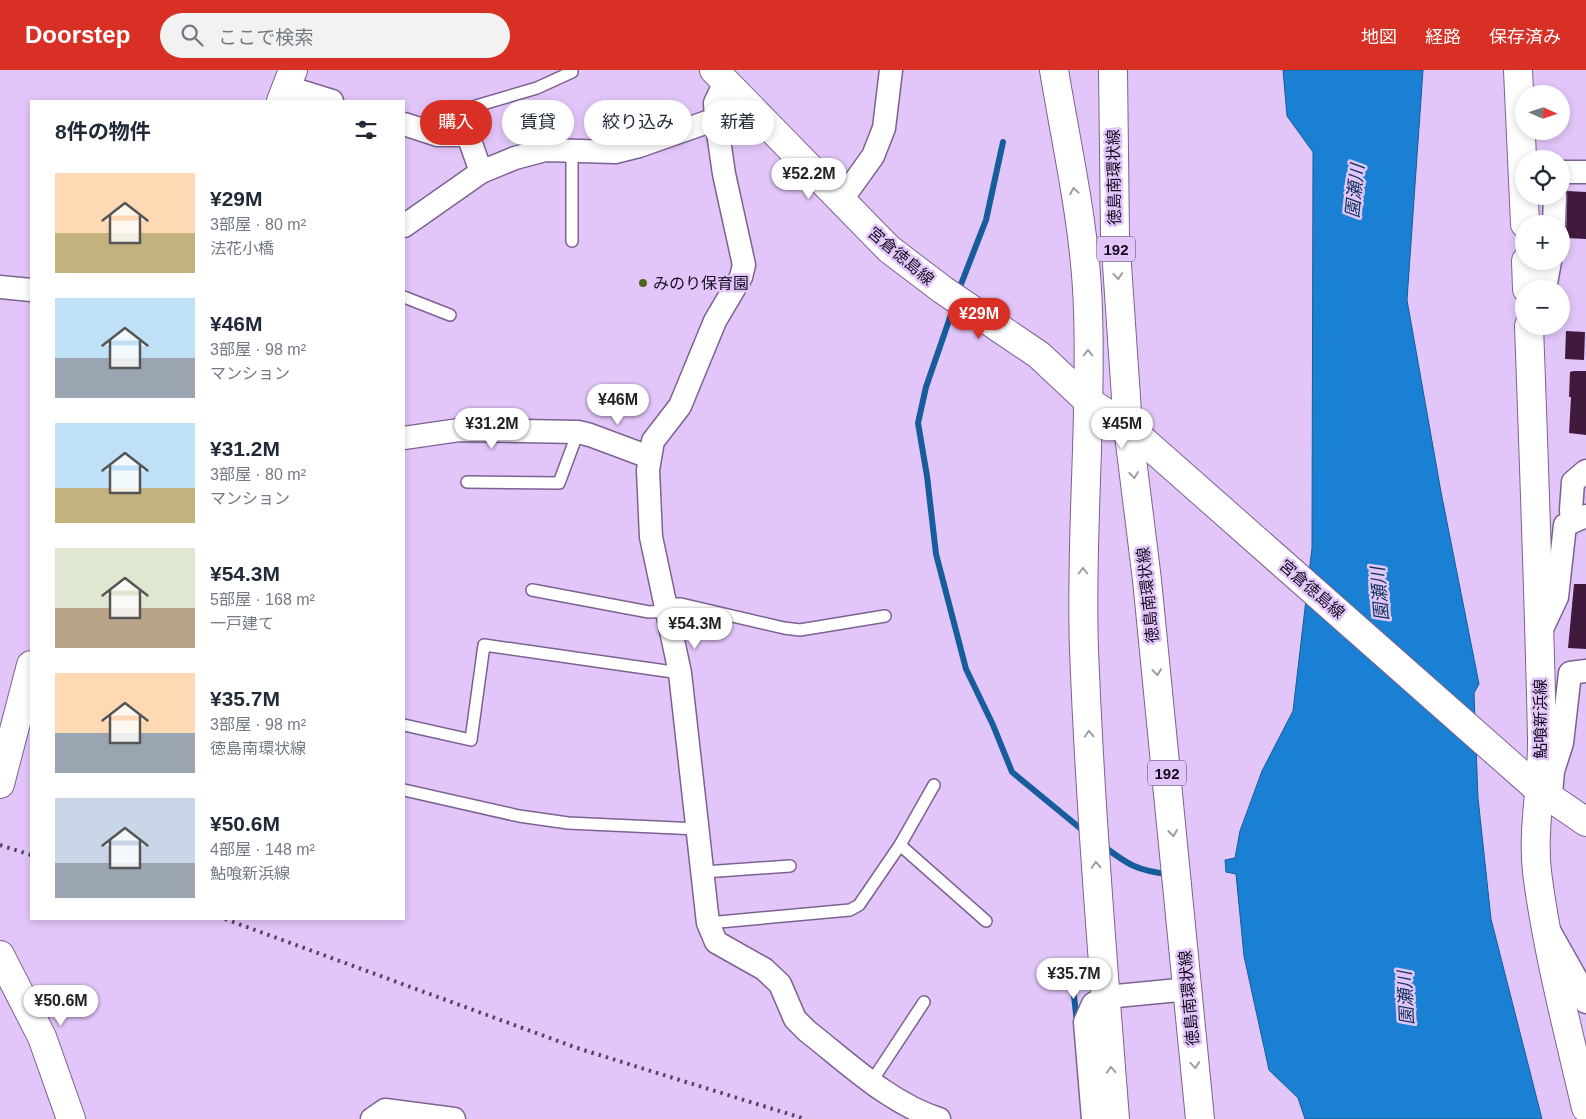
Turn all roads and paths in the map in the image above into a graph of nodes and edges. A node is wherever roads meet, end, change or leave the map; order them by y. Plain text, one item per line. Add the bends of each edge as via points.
1 (891, 70) edge
2 (1054, 70) edge
3 (1112, 70) edge
4 (1527, 70) edge
5 (572, 72) dead end
6 (719, 76) edge
7 (1519, 83) edge
8 (287, 86) edge
9 (329, 100) edge
10 (715, 100) edge
11 (492, 101) edge
12 (405, 124) edge
13 (702, 124) edge
14 (420, 129) edge
15 (472, 145) edge
16 (720, 145) edge
17 (572, 152) junction
18 (481, 172) junction
19 (1570, 172) edge
20 (1586, 172) edge
21 (840, 202) junction
22 (1525, 215) edge
23 (405, 225) edge
24 (572, 241) dead end
25 (0, 287) edge
26 (30, 290) edge
27 (405, 298) edge
28 (450, 315) dead end
29 (1529, 335) edge
30 (1537, 335) edge
31 (1530, 365) junction
32 (1088, 401) junction
33 (1128, 427) junction
34 (578, 432) junction
35 (405, 438) edge
36 (649, 457) junction
37 (1586, 471) edge
38 (466, 482) dead end
39 (1579, 519) edge
40 (532, 590) dead end
41 (667, 607) junction
42 (884, 616) dead end
43 (1540, 633) junction
44 (30, 668) edge
45 (1586, 671) edge
46 (680, 673) junction
47 (405, 725) edge
48 (4, 749) edge
49 (0, 784) edge
50 (934, 785) dead end
51 (1537, 787) junction
52 (405, 790) edge
53 (1586, 822) edge
54 (698, 829) junction
55 (900, 845) junction
56 (790, 866) dead end
57 (704, 872) junction
58 (986, 921) dead end
59 (708, 923) junction
60 (1547, 927) junction
61 (0, 955) edge
62 (1189, 989) junction
63 (1106, 997) junction
64 (924, 1002) dead end
65 (1586, 1002) edge
66 (872, 1081) junction
67 (1586, 1108) edge
68 (71, 1119) edge
69 (372, 1119) edge
70 (454, 1119) edge
71 (939, 1119) edge
72 (1093, 1119) edge
73 (1115, 1119) edge
74 (1200, 1119) edge

1 - 21 street via 884,128 874,156
32 -> 2 main road, 192 via 1088,309 1082,238
3 -> 33 main road, 徳島南環状線 / 192 via 1115,235
4 - 7 street
5 - 11 lane via 537,88
6 - 10 street
6 - 21 main road, 宮倉徳島線
7 - 22 main road
8 - 9 street
12 - 14 street
13 - 17 street via 615,152
15 - 18 street
16 - 36 street via 744,264 741,277 715,321 680,406 653,441
17 - 18 street via 545,150
17 - 24 lane
18 - 23 street
19 - 20 street
21 - 32 main road, 宮倉徳島線 via 889,250 1039,355
25 - 26 street
27 - 28 lane
29 - 31 main road, 鮎喰新浜線
30 - 31 street
31 - 43 main road, 鮎喰新浜線
32 - 33 main road, 宮倉徳島線
63 -> 32 main road, 192 via 1098,914 1084,648 1083,534
33 - 51 main road, 宮倉徳島線
33 -> 62 main road, 徳島南環状線 / 192
34 - 35 street via 459,430
34 - 36 street
34 - 38 lane via 559,483
36 - 41 street via 652,537
37 - 39 street via 1573,482 1571,510
39 - 43 street via 1565,525 1557,597
40 - 41 lane via 649,612
41 - 42 lane via 682,604 800,630
41 - 46 street
43 - 51 main road, 鮎喰新浜線 via 1542,743
44 - 48 main road
45 - 51 street via 1570,673 1562,743 1553,771
46 - 47 lane via 484,645 471,740
46 - 54 street
48 - 49 main road
50 - 55 lane
51 - 53 main road, 宮倉徳島線
51 - 60 main road, 鮎喰新浜線 via 1537,870
52 - 54 lane via 568,824
54 - 57 street
55 - 58 lane
55 - 59 lane via 859,905 850,910
56 - 57 lane
57 - 59 street
59 - 66 street via 716,942 764,969 780,984 795,1019 807,1031
60 - 65 street
60 - 67 main road, 鮎喰新浜線
61 - 68 main road via 42,1037
62 - 63 street
62 -> 74 main road, 徳島南環状線 / 192
63 - 72 street via 1093,1004 1085,1022
73 -> 63 main road, 192
64 - 66 lane
66 - 71 street via 915,1111
69 - 70 street via 385,1110

